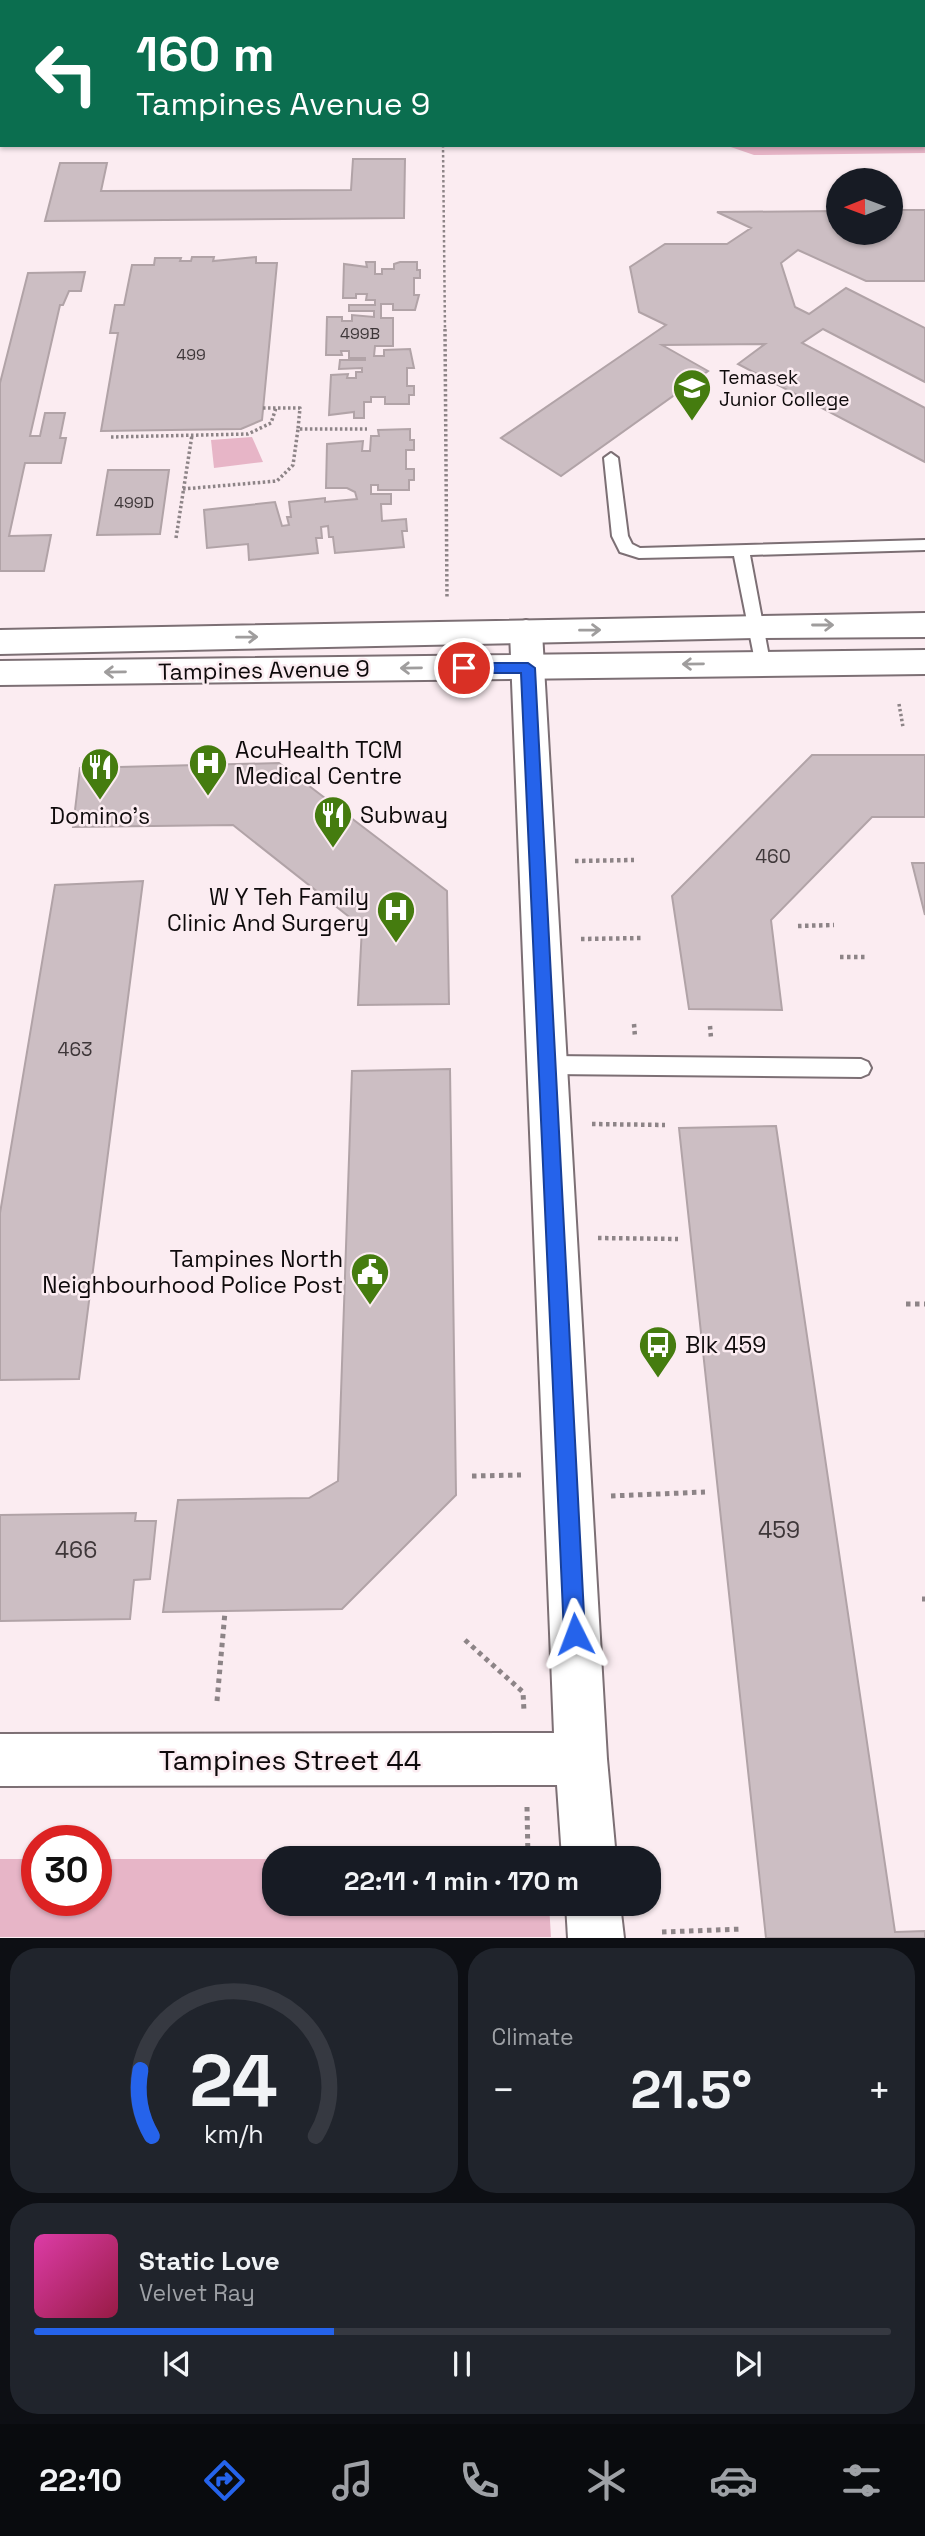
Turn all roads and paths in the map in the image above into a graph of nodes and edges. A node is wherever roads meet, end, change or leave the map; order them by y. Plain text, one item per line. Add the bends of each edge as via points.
1 (443, 147) edge
2 (263, 408) dead end
3 (276, 408) junction
4 (298, 429) junction
5 (367, 429) dead end
6 (192, 435) junction
7 (111, 436) dead end
8 (611, 458) dead end
9 (183, 489) junction
10 (176, 538) dead end
11 (925, 545) edge
12 (741, 551) junction
13 (447, 607) dead end
14 (925, 625) edge
15 (755, 626) junction
16 (526, 632) junction
17 (0, 642) edge
18 (762, 662) junction
19 (925, 662) edge
20 (528, 668) junction
21 (0, 673) edge
22 (899, 704) dead end
23 (903, 727) dead end
24 (634, 860) dead end
25 (594, 861) dead end
26 (834, 925) dead end
27 (798, 926) dead end
28 (643, 938) dead end
29 (601, 939) dead end
30 (840, 957) dead end
31 (868, 957) dead end
32 (549, 1065) junction
33 (861, 1068) dead end
34 (619, 1124) dead end
35 (665, 1125) dead end
36 (624, 1239) dead end
37 (678, 1239) dead end
38 (906, 1304) dead end
39 (925, 1304) edge
40 (705, 1492) dead end
41 (643, 1495) dead end
42 (225, 1612) dead end
43 (465, 1640) dead end
44 (523, 1692) dead end
45 (217, 1701) dead end
46 (581, 1759) junction
47 (0, 1760) edge
48 (588, 1846) edge
49 (594, 1916) edge
50 (742, 1929) dead end
51 (662, 1932) dead end
52 (596, 1937) edge

1 - 13 path
2 - 3 path
3 - 4 path via 300,408
3 - 6 path via 271,423 248,434
4 - 5 path
4 - 9 path via 295,466 277,481
6 - 7 path
6 - 9 path
8 - 12 lane via 620,536 626,548 639,553
9 - 10 path
11 - 12 lane
12 - 15 lane
15 -> 14 main road, Tampines Avenue 9
16 -> 15 main road, Tampines Avenue 9
15 - 18 lane
17 -> 16 main road, Tampines Avenue 9
16 - 20 main road
18 - 19 main road, Tampines Avenue 9
18 -> 20 main road, Tampines Avenue 9
20 -> 21 main road, Tampines Avenue 9
20 - 32 main road
22 - 23 path
24 - 25 path
26 - 27 path
28 - 29 path
30 - 31 path
32 - 33 lane
32 - 46 main road
34 - 35 path
36 - 37 path
38 - 39 path
40 - 41 path
42 - 45 path
43 - 44 path
46 - 47 main road, Tampines Street 44
46 - 48 main road
49 - 52 main road
50 - 51 path

